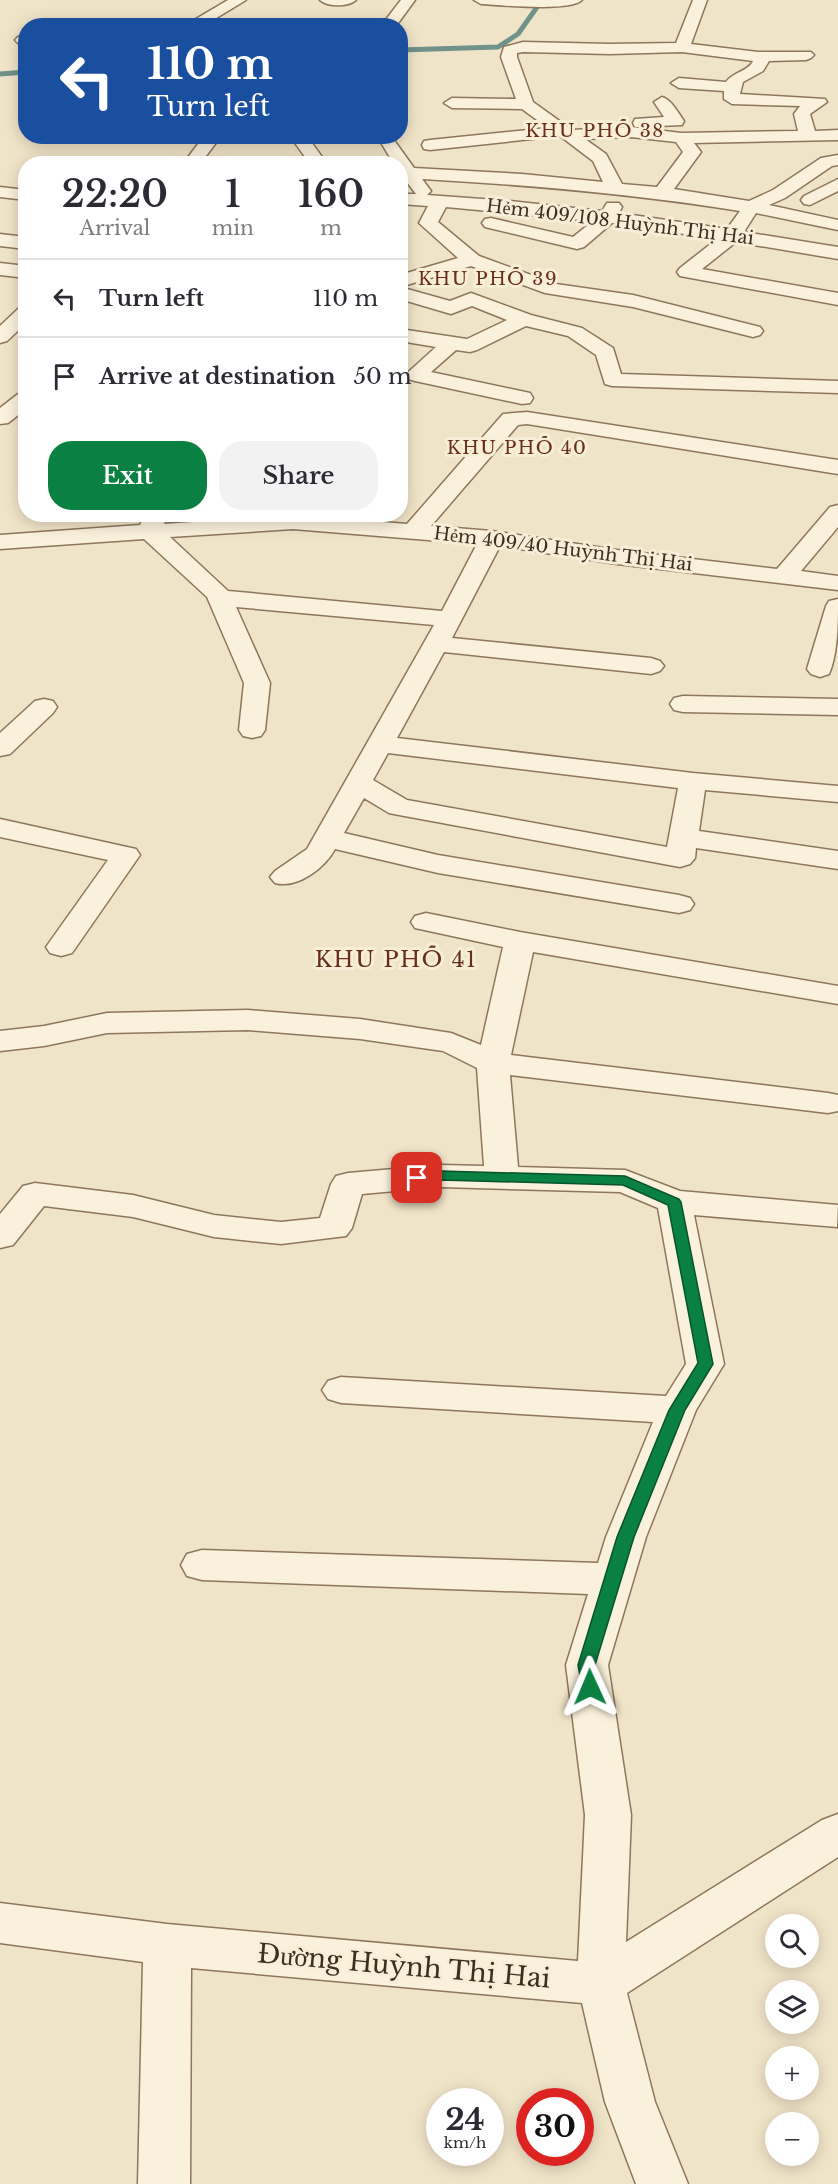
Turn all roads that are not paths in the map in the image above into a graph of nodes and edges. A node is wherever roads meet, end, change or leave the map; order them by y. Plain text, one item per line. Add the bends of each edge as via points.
1 (239, 0) edge
2 (327, 0) edge
3 (350, 0) edge
4 (408, 0) edge
5 (481, 0) edge
6 (575, 0) edge
7 (700, 0) edge
8 (206, 18) edge
9 (394, 18) edge
10 (682, 47) junction
11 (698, 49) junction
12 (806, 55) dead end
13 (758, 57) junction
14 (692, 65) dead end
15 (750, 72) junction
16 (771, 74) dead end
17 (679, 83) dead end
18 (732, 93) junction
19 (662, 102) dead end
20 (452, 103) dead end
21 (526, 104) junction
22 (563, 131) junction
23 (838, 135) edge
24 (808, 136) junction
25 (681, 138) junction
26 (207, 144) edge
27 (430, 146) dead end
28 (197, 156) edge
29 (838, 160) edge
30 (408, 170) edge
31 (410, 173) junction
32 (838, 184) edge
33 (619, 190) junction
34 (0, 192) edge
35 (662, 193) junction
36 (18, 194) edge
37 (779, 194) junction
38 (408, 199) edge
39 (434, 200) junction
40 (810, 200) junction
41 (838, 205) edge
42 (751, 207) junction
43 (606, 218) junction
44 (491, 224) dead end
45 (836, 225) dead end
46 (732, 236) junction
47 (0, 240) edge
48 (18, 242) edge
49 (838, 253) edge
50 (472, 260) junction
51 (0, 269) edge
52 (18, 271) edge
53 (408, 279) edge
54 (408, 295) edge
55 (838, 299) edge
56 (524, 319) junction
57 (18, 320) edge
58 (753, 332) dead end
59 (408, 336) edge
60 (0, 337) edge
61 (452, 344) junction
62 (838, 387) edge
63 (522, 398) dead end
64 (18, 405) edge
65 (0, 418) edge
66 (838, 467) edge
67 (838, 512) edge
68 (152, 523) edge
69 (414, 531) junction
70 (492, 538) junction
71 (0, 542) edge
72 (784, 576) junction
73 (838, 582) edge
74 (220, 598) junction
75 (838, 606) edge
76 (450, 620) junction
77 (436, 644) junction
78 (651, 666) dead end
79 (820, 669) dead end
80 (683, 704) dead end
81 (838, 706) edge
82 (44, 707) dead end
83 (252, 730) dead end
84 (381, 744) junction
85 (0, 748) edge
86 (693, 780) junction
87 (358, 783) junction
88 (838, 794) edge
89 (0, 828) edge
90 (683, 837) junction
91 (327, 838) junction
92 (838, 860) edge
93 (285, 877) dead end
94 (679, 904) dead end
95 (426, 922) dead end
96 (520, 940) junction
97 (61, 947) dead end
98 (838, 994) edge
99 (0, 1041) edge
100 (493, 1063) junction
101 (828, 1103) dead end
102 (502, 1178) junction
103 (674, 1202) junction
104 (837, 1216) edge
105 (0, 1237) edge
106 (341, 1390) dead end
107 (677, 1410) junction
108 (202, 1565) dead end
109 (613, 1579) junction
110 (838, 1833) edge
111 (0, 1923) edge
112 (167, 1945) junction
113 (601, 1984) junction
114 (164, 2184) edge
115 (662, 2184) edge

1 - 8 street
2 - 3 street
4 - 9 street
5 - 6 street
7 - 10 street
10 - 11 street
10 - 21 street via 511,49 509,57
11 - 13 street
11 - 14 street
12 - 13 street
13 - 15 street via 761,65
15 - 16 street
15 - 18 street via 736,79
17 - 18 street
18 - 24 street via 819,102 802,114
19 - 22 street via 676,121
20 - 21 street
21 - 22 street
22 - 25 street via 631,132
22 - 27 street
22 - 33 street via 600,158
23 - 24 street
24 - 25 street
25 - 35 street via 692,152
26 - 28 street
29 - 37 street via 827,162
30 - 31 street
31 - 33 street via 522,179
31 - 39 street
32 - 40 street
33 - 35 street
33 - 43 street
34 - 36 street
35 - 42 street
37 - 40 street
37 - 42 street
38 - 39 street, Hẻm 409/108 Huỳnh Thị Hai
39 - 43 street, Hẻm 409/108 Huỳnh Thị Hai
39 - 50 street via 428,223
40 - 41 street
42 - 45 street
42 - 46 street
43 - 44 street via 577,243
43 - 46 street, Hẻm 409/108 Huỳnh Thị Hai
46 - 49 street, Hẻm 409/108 Huỳnh Thị Hai
46 - 55 street via 687,272
47 - 48 street
50 - 53 street
50 - 58 street via 552,289 633,301
51 - 52 street
54 - 56 street via 451,308 471,299
56 - 61 street via 470,346
56 - 62 street via 574,332 606,352 612,380
57 - 60 street
59 - 61 street
61 - 63 street via 415,375
64 - 65 street
66 - 69 street via 539,420 511,419
67 - 72 street
68 - 69 street, Hẻm 409/40 Huỳnh Thị Hai via 293,522
68 - 71 street, Hẻm 409/40 Huỳnh Thị Hai
68 - 74 street
69 - 70 street, Hẻm 409/40 Huỳnh Thị Hai
70 - 72 street, Hẻm 409/40 Huỳnh Thị Hai
70 - 76 street
72 - 73 street, Hẻm 409/40 Huỳnh Thị Hai
74 - 76 street
74 - 83 street via 257,683
75 - 79 street
76 - 77 street
77 - 78 street
77 - 84 street
80 - 81 street
82 - 85 street
84 - 86 street
84 - 87 street
86 - 88 street
86 - 90 street
87 - 90 street via 399,807 680,858
87 - 91 street
89 - 97 street via 126,855
90 - 92 street
91 - 93 street via 318,854
91 - 94 street via 438,864
95 - 96 street
96 - 98 street
96 - 100 street
99 - 100 street via 107,1023 248,1020 360,1029 451,1043
100 - 101 street
100 - 102 street
102 - 103 street via 625,1181
102 - 105 street via 440,1176 348,1184 334,1228 282,1233 214,1226 133,1206 35,1194
103 - 104 street
103 - 107 street via 705,1364
106 - 107 street
107 - 109 street
108 - 109 street
109 - 113 street via 587,1665 609,1815
110 - 113 street
111 - 112 street, Đường Huỳnh Thị Hai
112 - 113 street, Đường Huỳnh Thị Hai
112 - 114 street
113 - 115 street via 630,2102

